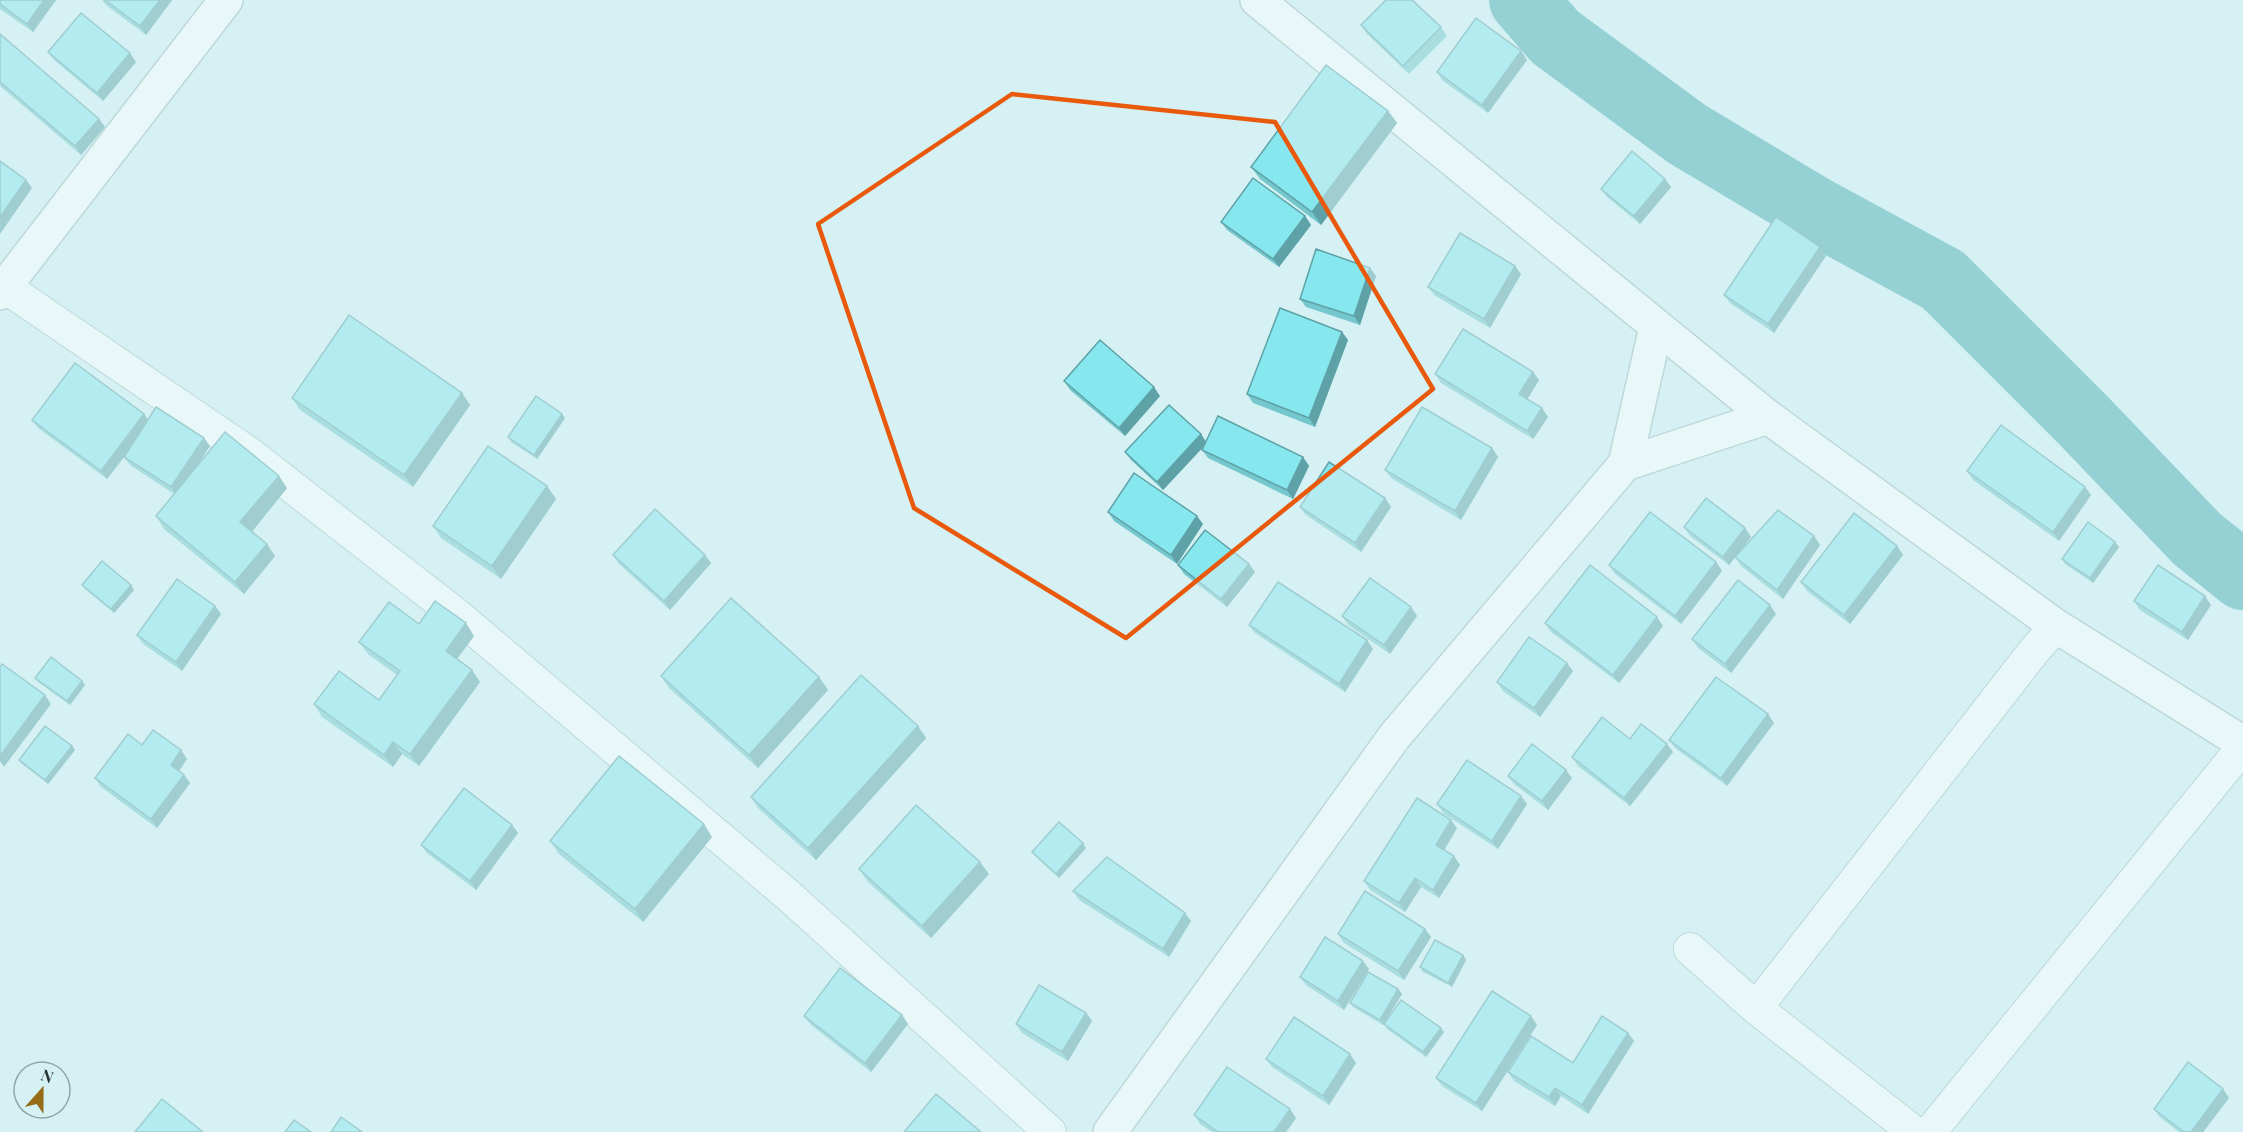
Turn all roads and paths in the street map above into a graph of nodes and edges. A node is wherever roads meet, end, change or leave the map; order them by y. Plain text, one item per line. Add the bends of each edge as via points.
1 (225, 0) edge
2 (1257, 0) edge
3 (3, 290) edge
4 (1656, 327) junction
5 (1768, 417) junction
6 (1624, 464) junction
7 (2056, 626) junction
8 (2243, 745) edge
9 (1690, 949) dead end
10 (1756, 1008) junction
11 (1050, 1132) edge
12 (1110, 1132) edge
13 (1914, 1132) edge
14 (1930, 1132) edge

1 - 3 main road
2 - 4 main road
3 - 11 street via 246,450 457,615 789,896
4 - 5 main road
4 - 6 main road
5 - 6 main road
5 - 7 main road
6 - 12 main road via 1394,737
7 - 8 main road
7 - 10 street
8 - 14 street
9 - 10 street
10 - 13 street

